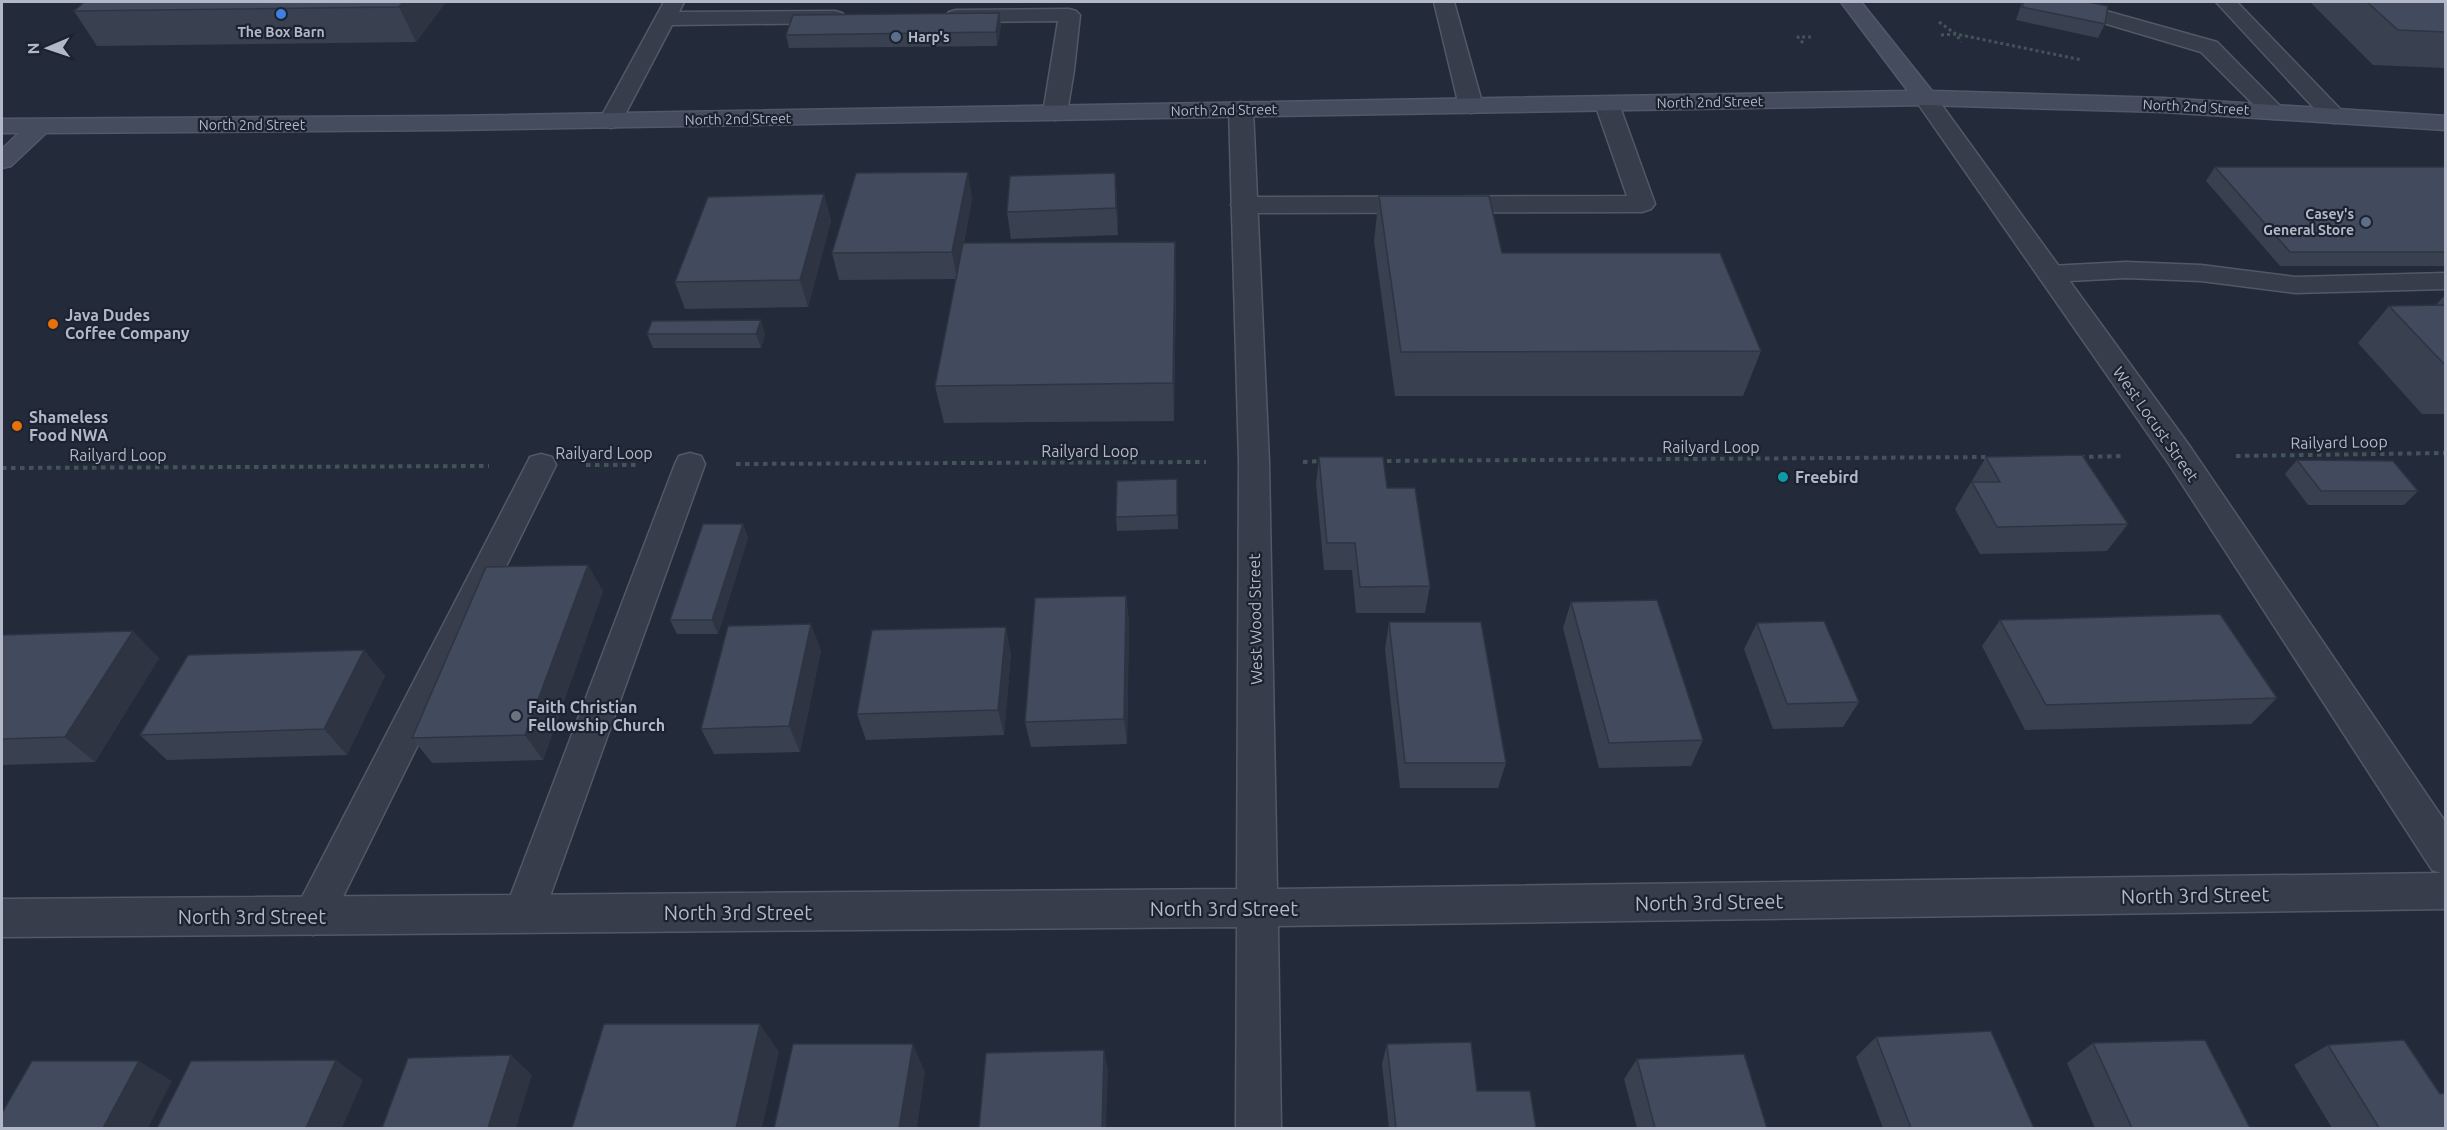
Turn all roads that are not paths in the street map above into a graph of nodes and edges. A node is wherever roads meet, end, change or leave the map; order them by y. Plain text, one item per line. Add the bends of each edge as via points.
1 (1444, 2) edge
2 (1851, 2) edge
3 (2053, 2) edge
4 (2226, 2) edge
5 (1070, 8) edge
6 (670, 10) edge
7 (938, 16) edge
8 (856, 17) edge
9 (1925, 98) junction
10 (1607, 104) junction
11 (1471, 106) junction
12 (1241, 110) junction
13 (2274, 112) junction
14 (1054, 113) junction
15 (2334, 116) junction
16 (611, 121) junction
17 (2445, 123) edge
18 (2, 126) edge
19 (40, 126) junction
20 (2, 161) edge
21 (1244, 205) junction
22 (2050, 274) junction
23 (2445, 281) edge
24 (541, 465) road end
25 (690, 465) road end
26 (2445, 857) edge
27 (2445, 891) edge
28 (1258, 908) junction
29 (524, 913) junction
30 (313, 915) junction
31 (2, 918) edge
32 (1259, 1128) edge

1 - 11 street
2 - 9 main road, West Locust Street
3 - 13 street via 2209,47
4 - 15 street
5 - 7 street
5 - 14 street
6 - 8 street
6 - 16 street
9 - 10 main road, North 2nd Street
9 - 13 main road, North 2nd Street
9 - 22 street, West Locust Street
10 - 11 main road, North 2nd Street
10 - 21 street via 1642,204
11 - 12 main road, North 2nd Street
12 - 14 main road, North 2nd Street
12 - 21 street, West Wood Street
13 - 15 main road, North 2nd Street
14 - 16 main road, North 2nd Street
15 - 17 main road, North 2nd Street
16 - 19 main road, North 2nd Street
18 - 19 main road, North 2nd Street
19 - 20 main road
21 - 28 street, West Wood Street via 1254,462
22 - 23 street via 2126,270 2201,273 2295,285
22 - 26 street, West Locust Street via 2180,456
24 - 30 street
25 - 29 street
27 - 28 street, North 3rd Street
28 - 29 street, North 3rd Street
28 - 32 street, West Wood Street
29 - 30 street, North 3rd Street
30 - 31 street, North 3rd Street

